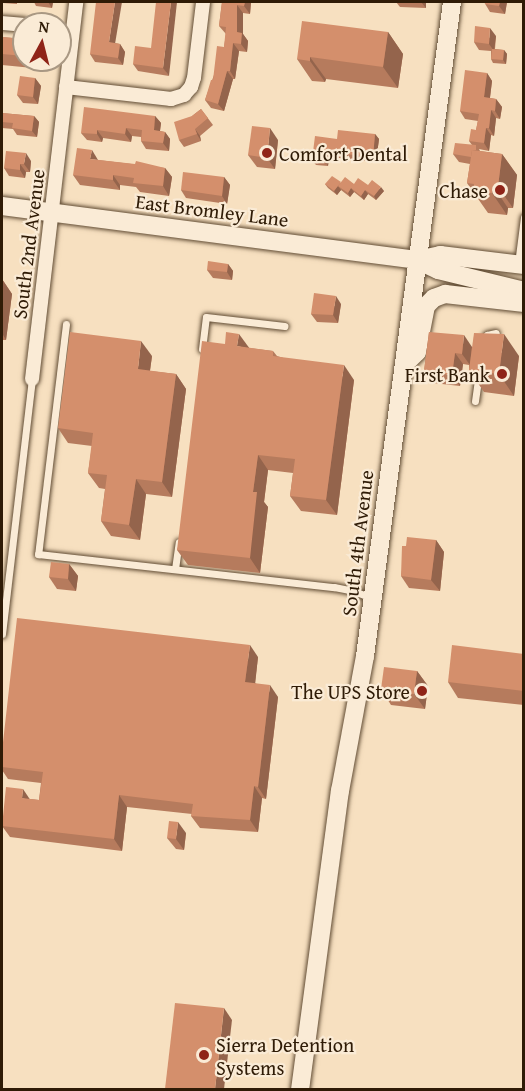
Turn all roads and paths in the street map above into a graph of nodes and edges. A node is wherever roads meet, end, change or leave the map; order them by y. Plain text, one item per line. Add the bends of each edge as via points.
1 (203, 2) edge
2 (452, 2) edge
3 (66, 72) edge
4 (66, 87) junction
5 (2, 206) edge
6 (52, 213) junction
7 (524, 217) edge
8 (523, 233) edge
9 (417, 260) junction
10 (521, 264) edge
11 (524, 291) edge
12 (524, 303) edge
13 (66, 324) dead end
14 (284, 327) dead end
15 (496, 333) edge
16 (482, 347) edge
17 (200, 363) edge
18 (403, 365) junction
19 (479, 369) edge
20 (32, 379) joint
21 (475, 401) dead end
22 (179, 535) edge
23 (175, 569) junction
24 (373, 600) junction
25 (2, 634) edge
26 (316, 970) junction
27 (292, 1089) edge
28 (300, 1089) edge

1 - 4 street via 191,87 180,97
2 - 9 main road, South 4th Avenue
3 - 4 street, South 2nd Avenue
4 - 6 street, South 2nd Avenue
5 - 6 main road, East Bromley Lane
6 - 9 main road, East Bromley Lane
6 - 20 street, South 2nd Avenue
7 - 8 lane
8 - 10 lane
9 - 10 main road, East Bromley Lane via 440,255
9 - 11 main road, East Bromley Lane via 438,270
9 - 18 main road, South 4th Avenue
12 - 18 main road via 445,294 434,298 426,306 417,352
13 - 23 lane via 38,554
14 - 17 lane via 206,317
15 - 16 lane via 487,335
18 - 24 main road, South 4th Avenue
19 - 21 lane
20 - 25 lane, South 2nd Avenue
22 - 23 lane
23 - 24 lane via 334,587
24 - 26 main road, South 4th Avenue via 340,791
26 - 27 lane via 309,982
26 - 28 main road, South 4th Avenue

